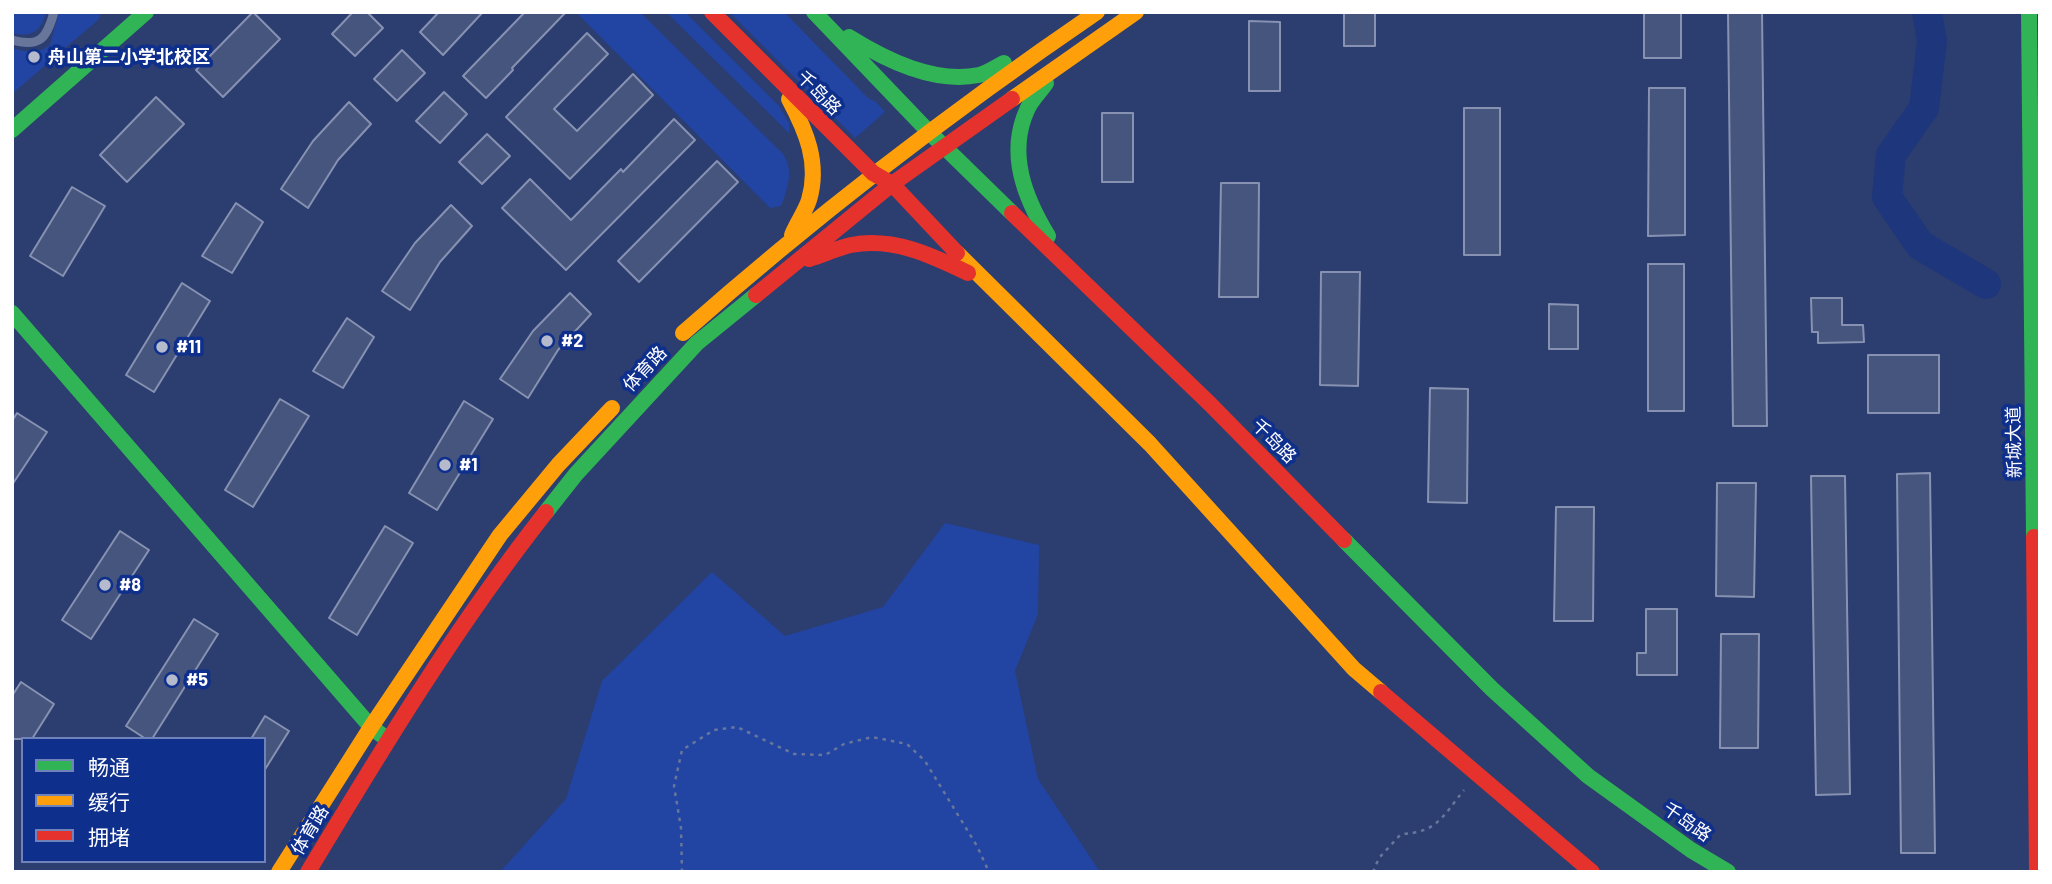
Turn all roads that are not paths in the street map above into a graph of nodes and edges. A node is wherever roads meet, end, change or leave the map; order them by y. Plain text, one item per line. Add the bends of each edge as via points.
1 (54, 12) edge
2 (146, 12) edge
3 (712, 12) edge
4 (1136, 12) edge
5 (2029, 12) edge
6 (816, 15) edge
7 (1092, 15) edge
8 (12, 40) edge
9 (1054, 69) junction
10 (779, 79) junction
11 (12, 130) edge
12 (928, 131) junction
13 (945, 145) junction
14 (873, 173) junction
15 (892, 184) junction
16 (790, 242) junction
17 (795, 263) junction
18 (1065, 263) junction
19 (984, 281) junction
20 (12, 313) edge
21 (675, 342) dead end
22 (621, 399) dead end
23 (371, 727) junction
24 (387, 740) junction
25 (279, 872) edge
26 (307, 872) edge
27 (1592, 872) edge
28 (1728, 872) edge
29 (2038, 872) edge

1 - 8 lane via 41,39 34,43
2 - 11 street
3 - 10 street, 千岛路
4 - 9 street, 体育路
5 - 29 street, 新城大道
6 - 7 street via 871,52 962,77 1008,62
6 - 12 street, 千岛路
7 - 12 street, 体育路
9 - 13 street, 体育路
9 - 18 street via 1027,110 1018,138 1018,166 1026,195
10 - 14 street, 千岛路
10 - 16 street via 813,151 808,200
12 - 13 street, 千岛路
12 - 14 street, 体育路
13 - 15 street, 体育路
13 - 18 street, 千岛路
14 - 15 street, 千岛路
14 - 16 street, 体育路
15 - 17 street, 体育路
15 - 19 street, 千岛路
16 - 21 street, 体育路
17 - 19 street via 851,245 880,242 938,257
17 - 24 street, 体育路 via 697,343 576,474 505,564
18 - 28 street, 千岛路 via 1492,689 1588,776
19 - 27 street, 千岛路 via 1150,444 1354,669
20 - 23 street
22 - 23 street, 体育路 via 500,535
23 - 24 street
23 - 25 street, 体育路
24 - 26 street, 体育路

